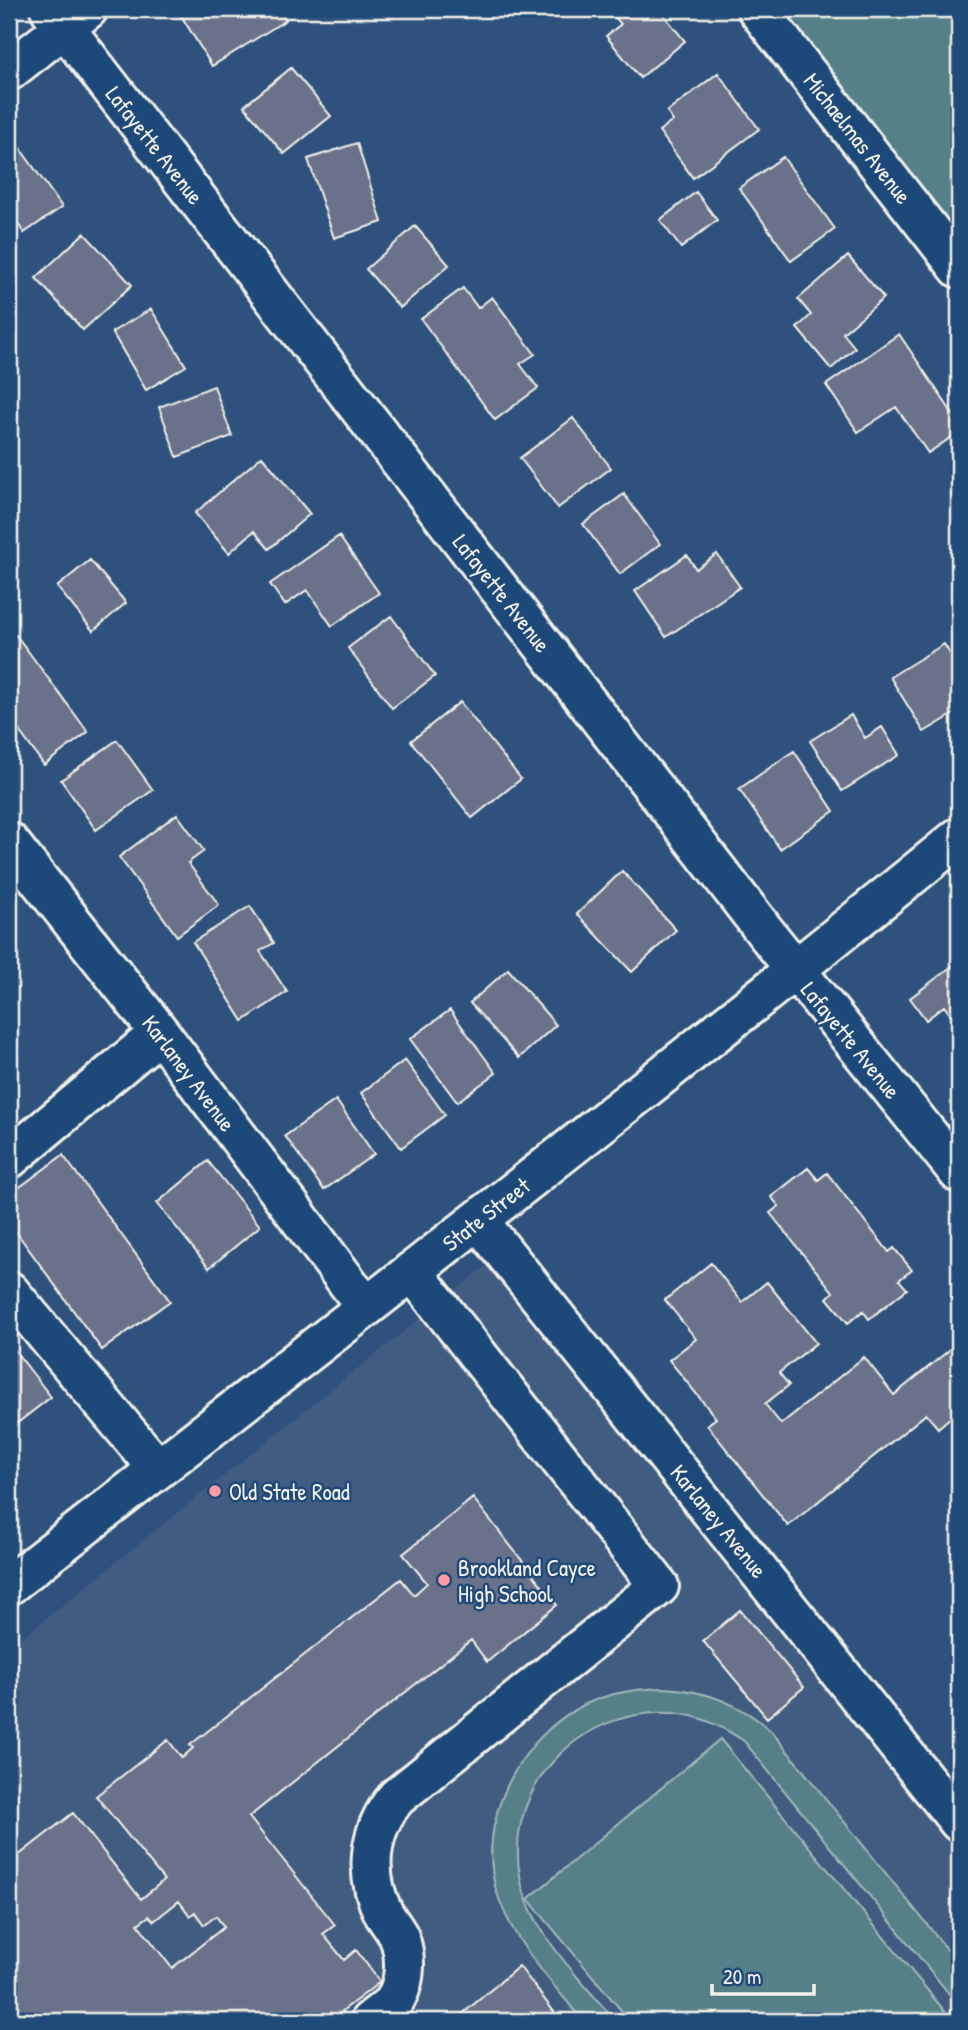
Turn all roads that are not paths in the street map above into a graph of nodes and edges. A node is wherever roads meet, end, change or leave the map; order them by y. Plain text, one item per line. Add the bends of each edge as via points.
1 (757, 9) edge
2 (67, 15) edge
3 (9, 71) edge
4 (959, 268) edge
5 (959, 837) edge
6 (9, 842) edge
7 (795, 971) junction
8 (160, 1033) junction
9 (9, 1159) edge
10 (959, 1173) edge
11 (479, 1220) junction
12 (412, 1271) junction
13 (9, 1291) edge
14 (366, 1307) junction
15 (158, 1469) junction
16 (9, 1584) edge
17 (959, 1822) edge
18 (370, 2021) edge

1 - 4 street, Michaelmas Avenue
2 - 3 street
2 - 7 street, Lafayette Avenue
5 - 7 street, State Street
6 - 8 street, Karlaney Avenue
7 - 10 street, Lafayette Avenue
7 - 11 street, State Street
8 - 9 street
8 - 14 street, Karlaney Avenue
11 - 12 street, State Street
11 - 17 street, Karlaney Avenue
12 - 14 street, State Street
12 - 18 street via 659,1586 385,1811 373,1842 373,1875 384,1914 404,1954 404,1969 397,1998
13 - 15 street
14 - 15 street, State Street
15 - 16 street, State Street

